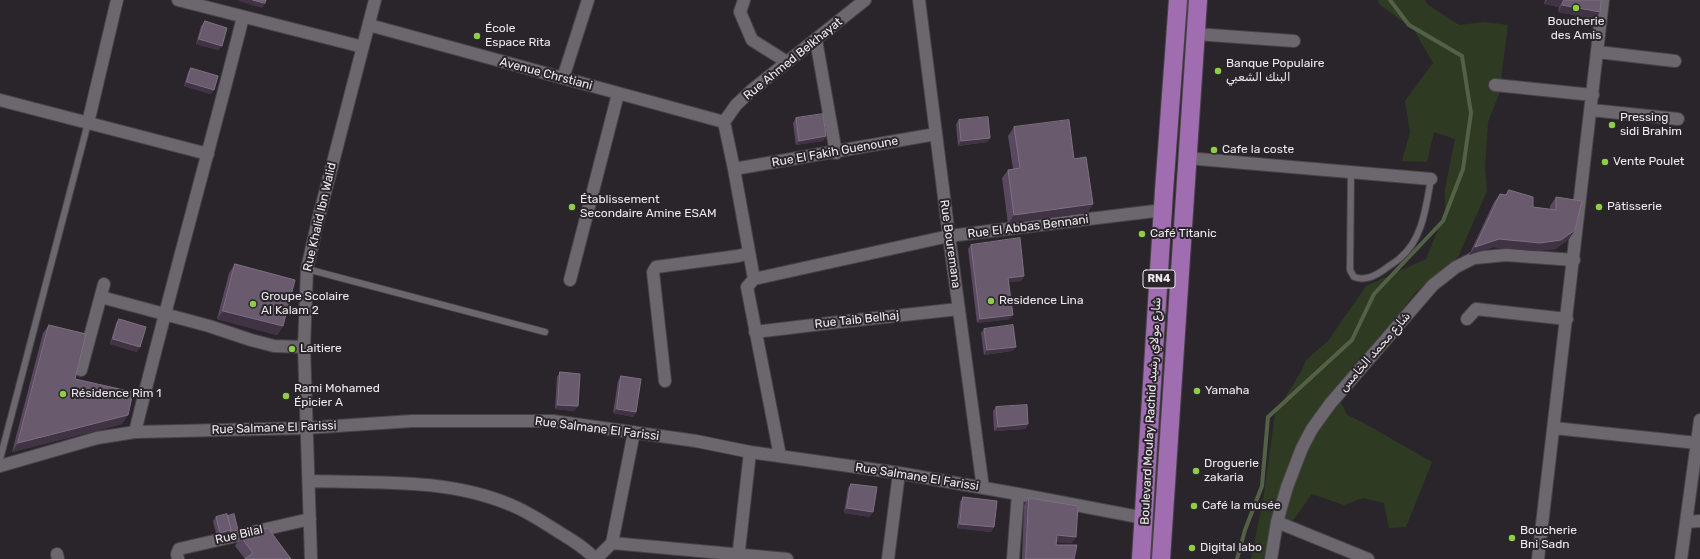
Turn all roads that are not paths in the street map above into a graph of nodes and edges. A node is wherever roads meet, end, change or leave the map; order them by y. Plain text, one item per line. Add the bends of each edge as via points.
1 (117, 0) edge
2 (178, 0) edge
3 (375, 0) edge
4 (588, 0) edge
5 (744, 0) edge
6 (865, 0) edge
7 (919, 0) edge
8 (1178, 0) edge
9 (1198, 0) edge
10 (1604, 0) edge
11 (243, 17) junction
12 (369, 25) junction
13 (1196, 34) junction
14 (816, 40) junction
15 (1294, 41) dead end
16 (363, 47) junction
17 (1598, 52) junction
18 (1675, 61) dead end
19 (787, 62) junction
20 (563, 78) junction
21 (1495, 85) dead end
22 (618, 94) junction
23 (1593, 95) junction
24 (0, 100) edge
25 (1591, 110) junction
26 (1678, 119) dead end
27 (724, 122) junction
28 (88, 123) junction
29 (936, 134) junction
30 (836, 153) junction
31 (208, 154) junction
32 (1187, 158) junction
33 (734, 169) junction
34 (1351, 172) junction
35 (1431, 179) joint
36 (1163, 210) junction
37 (949, 236) junction
38 (749, 253) junction
39 (1574, 260) junction
40 (307, 269) junction
41 (754, 279) junction
42 (570, 280) dead end
43 (104, 284) dead end
44 (101, 297) junction
45 (959, 309) junction
46 (164, 314) junction
47 (1467, 319) dead end
48 (1567, 319) junction
49 (545, 332) dead end
50 (755, 332) junction
51 (304, 347) junction
52 (80, 370) edge
53 (665, 381) dead end
54 (1700, 420) edge
55 (306, 428) junction
56 (1554, 428) junction
57 (134, 432) junction
58 (634, 432) junction
59 (1697, 443) junction
60 (750, 452) junction
61 (780, 456) junction
62 (0, 460) edge
63 (1697, 463) edge
64 (0, 466) edge
65 (899, 473) junction
66 (309, 481) junction
67 (983, 488) junction
68 (1018, 494) junction
69 (1144, 518) junction
70 (310, 519) junction
71 (1700, 521) edge
72 (1277, 522) junction
73 (1686, 522) junction
74 (612, 543) junction
75 (738, 556) edge
76 (178, 559) edge
77 (311, 559) edge
78 (596, 559) edge
79 (787, 559) edge
80 (888, 559) edge
81 (1013, 559) edge
82 (1141, 559) edge
83 (1161, 559) edge
84 (1270, 559) edge
85 (1368, 559) edge
86 (1538, 559) edge
87 (1681, 559) edge

1 - 28 street
2 - 11 street
3 - 12 street, Rue Khalid Ibn Walid
4 - 20 street
5 - 19 street via 740,12 752,40
6 - 14 street, Rue Ahmed Belkhayat
7 - 29 street, Rue Bouremana
8 - 36 main road, Boulevard Moulay Rachid شارع مولاي رشيد / RN4
9 - 13 main road, Boulevard Moulay Rachid شارع مولاي رشيد / RN4
10 - 17 street
11 - 16 street
11 - 31 street
12 - 16 street, Rue Khalid Ibn Walid
12 - 20 street, Avenue Chrstiani
13 - 15 street
13 - 32 main road, Boulevard Moulay Rachid شارع مولاي رشيد / RN4
14 - 19 street, Rue Ahmed Belkhayat
14 - 30 street
16 - 40 street, Rue Khalid Ibn Walid
17 - 18 street
17 - 23 street
19 - 27 street, Rue Ahmed Belkhayat via 736,105
20 - 22 street, Avenue Chrstiani
21 - 23 street
22 - 27 street, Avenue Chrstiani
22 - 42 street
23 - 25 street
24 - 28 street
25 - 26 street
25 - 39 street
27 - 33 street
28 - 31 street
28 - 62 lane
29 - 30 street, Rue El Fakih Guenoune
29 - 37 street, Rue Bouremana
30 - 33 street, Rue El Fakih Guenoune
31 - 46 street
32 - 34 street
32 - 83 main road, Boulevard Moulay Rachid شارع مولاي رشيد / RN4
33 - 38 street
34 - 35 street
34 - 35 lane via 1350,270 1354,277 1361,279 1374,276 1401,258 1412,245 1420,229
36 - 37 street, Rue El Abbas Bennani
36 - 69 main road, Boulevard Moulay Rachid شارع مولاي رشيد / RN4
37 - 41 street, Rue El Abbas Bennani
37 - 45 street, Rue Bouremana
38 - 41 street
38 - 53 street via 654,269
39 - 48 street
39 - 72 street, شارع محمد الخامس via 1506,255 1474,258 1456,267 1433,285 1330,404 1312,429 1287,487
40 - 49 lane
40 - 51 street, Rue Khalid Ibn Walid
41 - 50 street via 747,287
43 - 44 street
44 - 46 street
44 - 52 street
45 - 50 street, Rue Taib Belhaj
45 - 67 street, Rue Bouremana
46 - 51 street via 274,346
46 - 57 street
47 - 48 street via 1476,308
48 - 56 street
50 - 61 street
51 - 55 street, Rue Khalid Ibn Walid
54 - 59 street
55 - 57 street, Rue Salmane El Farissi
55 - 58 street, Rue Salmane El Farissi via 412,421 495,420 553,421
55 - 66 street, Rue Khalid Ibn Walid
56 - 59 street
56 - 86 street
57 - 64 street, Rue Salmane El Farissi via 97,438
58 - 60 street, Rue Salmane El Farissi
58 - 74 street
59 - 63 street
60 - 61 street, Rue Salmane El Farissi
60 - 75 street
61 - 65 street, Rue Salmane El Farissi
63 - 73 street
65 - 67 street, Rue Salmane El Farissi
65 - 80 street
66 - 70 street, Rue Khalid Ibn Walid
66 - 78 street via 433,485 492,498 510,504 540,520 577,543
67 - 68 street, Rue Salmane El Farissi
68 - 69 street, Rue Salmane El Farissi
68 - 81 street
69 - 82 main road, Boulevard Moulay Rachid شارع مولاي رشيد / RN4
70 - 76 street, Rue Bilal via 179,549
70 - 77 street, Rue Khalid Ibn Walid
71 - 73 street
72 - 84 street, شارع محمد الخامس
72 - 85 street
73 - 87 street
74 - 75 street
74 - 78 street
75 - 79 street

